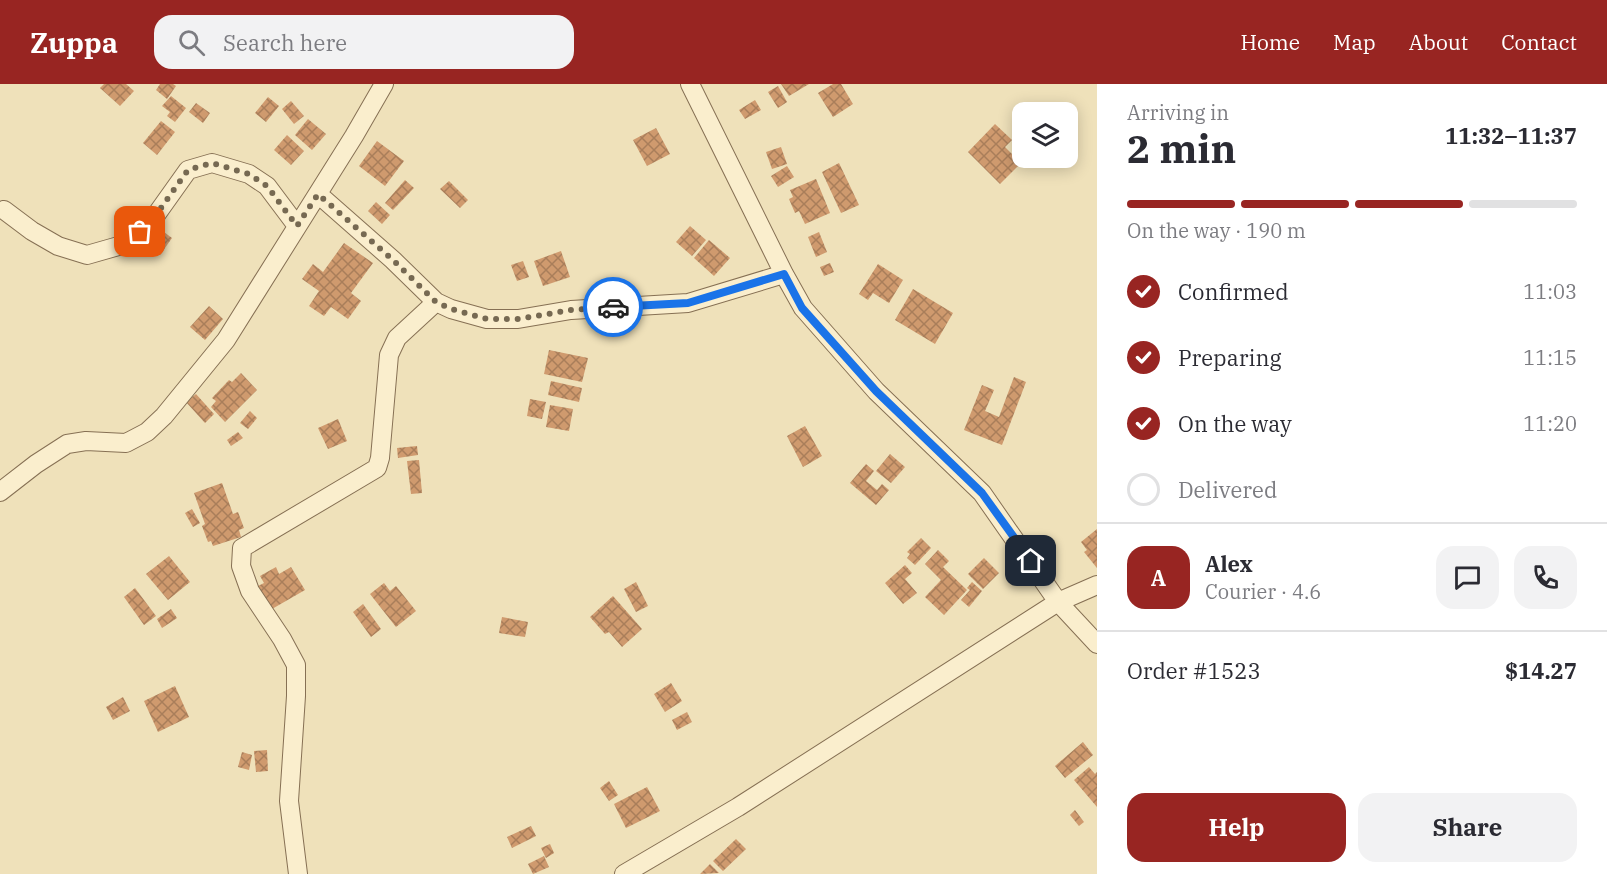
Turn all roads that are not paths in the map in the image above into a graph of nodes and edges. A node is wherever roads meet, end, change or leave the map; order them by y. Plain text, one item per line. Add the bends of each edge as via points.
1 (384, 84) edge
2 (690, 84) edge
3 (318, 194) junction
4 (4, 210) dead end
5 (297, 226) junction
6 (784, 274) junction
7 (436, 302) junction
8 (0, 492) edge
9 (1097, 585) edge
10 (1058, 602) junction
11 (1097, 644) edge
12 (298, 874) edge
13 (624, 874) edge

1 - 3 street
2 - 6 street
3 - 5 street
3 - 7 street
4 - 5 street via 58,246 87,255 129,243 151,222 188,170 212,163 249,174 267,186
5 - 8 street via 226,340 147,432 126,443 67,444
6 - 7 street via 688,303 571,310 518,319 487,319
6 - 10 street via 802,308 876,391 982,493
7 - 12 street via 397,338 389,355 377,468 242,548 241,566 250,591 296,665 289,801
9 - 10 street
10 - 11 street
10 - 13 street via 738,807

